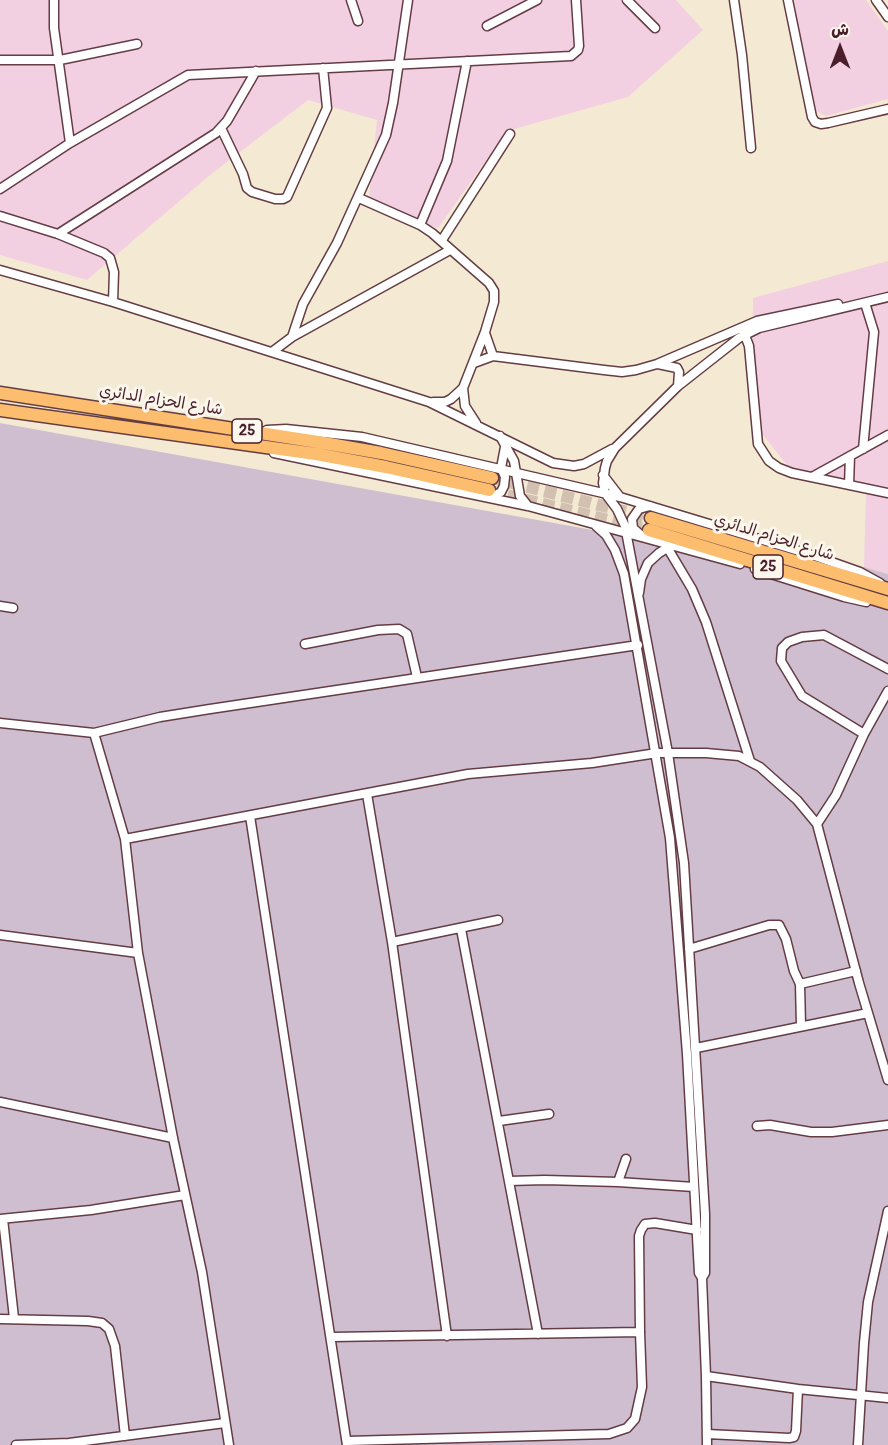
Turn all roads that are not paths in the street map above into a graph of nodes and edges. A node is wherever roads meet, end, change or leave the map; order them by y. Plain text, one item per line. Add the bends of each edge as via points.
1 (54, 0) edge
2 (351, 0) edge
3 (408, 0) edge
4 (537, 0) edge
5 (576, 0) edge
6 (627, 0) edge
7 (734, 0) edge
8 (788, 0) edge
9 (876, 0) edge
10 (888, 17) edge
11 (358, 21) dead end
12 (487, 26) dead end
13 (655, 28) dead end
14 (137, 44) dead end
15 (0, 60) edge
16 (60, 60) junction
17 (467, 62) junction
18 (398, 64) junction
19 (323, 68) junction
20 (256, 71) junction
21 (888, 109) edge
22 (221, 128) junction
23 (510, 134) dead end
24 (70, 143) junction
25 (751, 148) dead end
26 (0, 189) edge
27 (359, 198) junction
28 (0, 216) edge
29 (420, 225) junction
30 (58, 234) junction
31 (442, 240) junction
32 (450, 250) junction
33 (0, 270) edge
34 (888, 292) edge
35 (888, 297) edge
36 (113, 302) junction
37 (865, 303) junction
38 (743, 331) junction
39 (485, 332) junction
40 (292, 337) junction
41 (272, 352) junction
42 (493, 356) junction
43 (474, 363) junction
44 (657, 364) junction
45 (678, 386) junction
46 (463, 388) junction
47 (0, 393) edge
48 (429, 402) junction
49 (0, 410) edge
50 (478, 426) junction
51 (253, 432) junction
52 (888, 435) edge
53 (500, 436) junction
54 (505, 447) junction
55 (615, 448) junction
56 (863, 449) junction
57 (850, 456) junction
58 (501, 468) junction
59 (517, 472) junction
60 (603, 475) junction
61 (812, 477) junction
62 (849, 485) junction
63 (490, 489) junction
64 (605, 493) junction
65 (888, 493) edge
66 (620, 497) junction
67 (528, 506) junction
68 (648, 523) junction
69 (596, 526) junction
70 (626, 533) junction
71 (670, 546) junction
72 (888, 588) edge
73 (638, 600) junction
74 (888, 603) edge
75 (0, 606) edge
76 (14, 608) dead end
77 (639, 627) junction
78 (305, 644) dead end
79 (638, 645) junction
80 (888, 669) edge
81 (417, 676) junction
82 (888, 691) edge
83 (0, 723) edge
84 (94, 733) junction
85 (864, 734) junction
86 (657, 753) junction
87 (668, 753) junction
88 (750, 761) junction
89 (367, 794) junction
90 (250, 816) junction
91 (817, 824) junction
92 (125, 839) junction
93 (498, 920) dead end
94 (461, 929) junction
95 (0, 935) edge
96 (392, 942) junction
97 (689, 949) junction
98 (138, 952) junction
99 (856, 971) junction
100 (800, 984) junction
101 (868, 1013) junction
102 (801, 1026) junction
103 (696, 1048) junction
104 (888, 1080) edge
105 (0, 1102) edge
106 (549, 1114) dead end
107 (499, 1121) junction
108 (888, 1125) edge
109 (757, 1126) dead end
110 (173, 1138) junction
111 (626, 1159) dead end
112 (509, 1181) junction
113 (618, 1182) junction
114 (694, 1187) junction
115 (184, 1195) junction
116 (888, 1211) edge
117 (2, 1219) edge
118 (697, 1230) junction
119 (702, 1278) junction
120 (14, 1318) junction
121 (0, 1319) edge
122 (640, 1332) junction
123 (537, 1334) junction
124 (447, 1336) junction
125 (332, 1337) junction
126 (706, 1376) junction
127 (798, 1389) junction
128 (861, 1395) junction
129 (888, 1398) edge
130 (225, 1423) junction
131 (707, 1434) junction
132 (125, 1436) junction
133 (347, 1443) edge
134 (16, 1445) edge
135 (21, 1445) edge
136 (230, 1445) edge
137 (707, 1445) edge
138 (858, 1445) edge

1 - 16 street
2 - 11 street
3 - 18 street
4 - 12 street
5 - 17 street via 579,46 571,56
6 - 13 street
7 - 25 street
8 - 21 street via 815,122 828,123
9 - 10 street
14 - 16 street
15 - 16 street
16 - 24 street
17 - 18 street
17 - 29 street via 447,161
18 - 19 street
18 - 27 street via 390,123
19 - 20 street
19 - 22 street via 327,108 287,197 275,199 247,188
20 - 22 street
20 - 24 street via 188,75
22 - 30 street
23 - 31 street
24 - 26 street
27 - 29 street
27 - 40 street via 303,304
28 - 30 street
29 - 31 street
30 - 36 street via 110,258 114,272
31 - 32 street
32 - 39 street via 492,287 494,302
32 - 40 street
33 - 36 street
34 - 38 street via 767,319
35 - 37 street
36 - 41 street
37 - 38 street
37 - 56 street via 874,332
38 - 44 street
38 - 45 street
38 - 61 street via 749,346 762,453 779,468
39 - 42 street
39 - 43 street
40 - 41 street
41 - 48 street
42 - 43 street
42 - 44 street via 622,372
43 - 46 street
44 - 45 street via 677,368
45 - 55 street
46 - 48 street via 445,402
46 - 50 street via 465,406
47 - 51 highway, شارع الحزام الدائري / 25
48 - 50 street
49 - 63 highway, شارع الحزام الدائري / 25 via 316,454
50 - 53 street
51 - 58 street via 286,429 362,437
51 - 63 highway, شارع الحزام الدائري / 25 via 381,453
52 - 56 street
53 - 54 street
53 - 55 street via 565,466 584,464
54 - 58 street
54 - 59 street
55 - 60 street
56 - 57 street
57 - 61 street
57 - 62 street
58 - 59 street
58 - 63 street via 505,477 501,492
59 - 64 street
59 - 67 street via 520,496
60 - 64 street
60 - 66 street
61 - 62 street
62 - 65 street
63 - 67 street
64 - 66 street
64 - 70 street via 620,513
66 - 68 street
67 - 69 street
68 - 70 street
68 - 71 street
68 - 72 highway, شارع الحزام الدائري / 25
68 - 74 highway, شارع الحزام الدائري / 25
69 - 70 street
69 - 77 street via 620,560
70 - 73 street
71 - 73 street via 653,557 644,569
71 - 74 street via 844,597
71 - 88 street via 706,622
73 - 77 street
75 - 76 street
77 - 79 street
77 - 87 street
78 - 81 street via 399,629 407,634
79 - 81 street
79 - 86 street
80 - 85 street via 824,635 802,637 782,648 781,661 802,696
81 - 84 street via 170,715
82 - 85 street
83 - 84 street
84 - 92 street
85 - 91 street via 836,795
86 - 87 street
86 - 89 street via 468,774
86 - 114 street via 673,865
87 - 88 street via 724,754
87 - 97 street via 684,863
88 - 91 street via 797,800
89 - 90 street
89 - 96 street
90 - 92 street
90 - 125 street
91 - 99 street
92 - 98 street
93 - 94 street
94 - 96 street
94 - 107 street
95 - 98 street
96 - 124 street
97 - 100 street via 779,925
97 - 103 street
98 - 110 street
99 - 100 street
99 - 101 street
100 - 102 street
101 - 102 street
101 - 104 street
102 - 103 street
103 - 119 street via 705,1214
105 - 110 street
106 - 107 street
107 - 112 street
108 - 109 street via 831,1132
110 - 115 street
111 - 113 street
112 - 113 street
112 - 123 street
113 - 114 street
114 - 118 street
115 - 117 street
115 - 130 street via 202,1272
116 - 128 street via 868,1302
117 - 120 street
118 - 119 street
118 - 122 street via 655,1223 642,1226
119 - 126 street
120 - 121 street
120 - 132 street via 88,1321 102,1323 109,1329 115,1346
122 - 123 street
122 - 133 street via 641,1398 635,1419 620,1432
123 - 124 street
124 - 125 street
125 - 133 street
126 - 127 street
126 - 131 street
127 - 128 street
127 - 131 street via 794,1437
128 - 129 street
128 - 138 street
130 - 132 street
130 - 136 street
131 - 137 street
132 - 135 street
134 - 135 street

